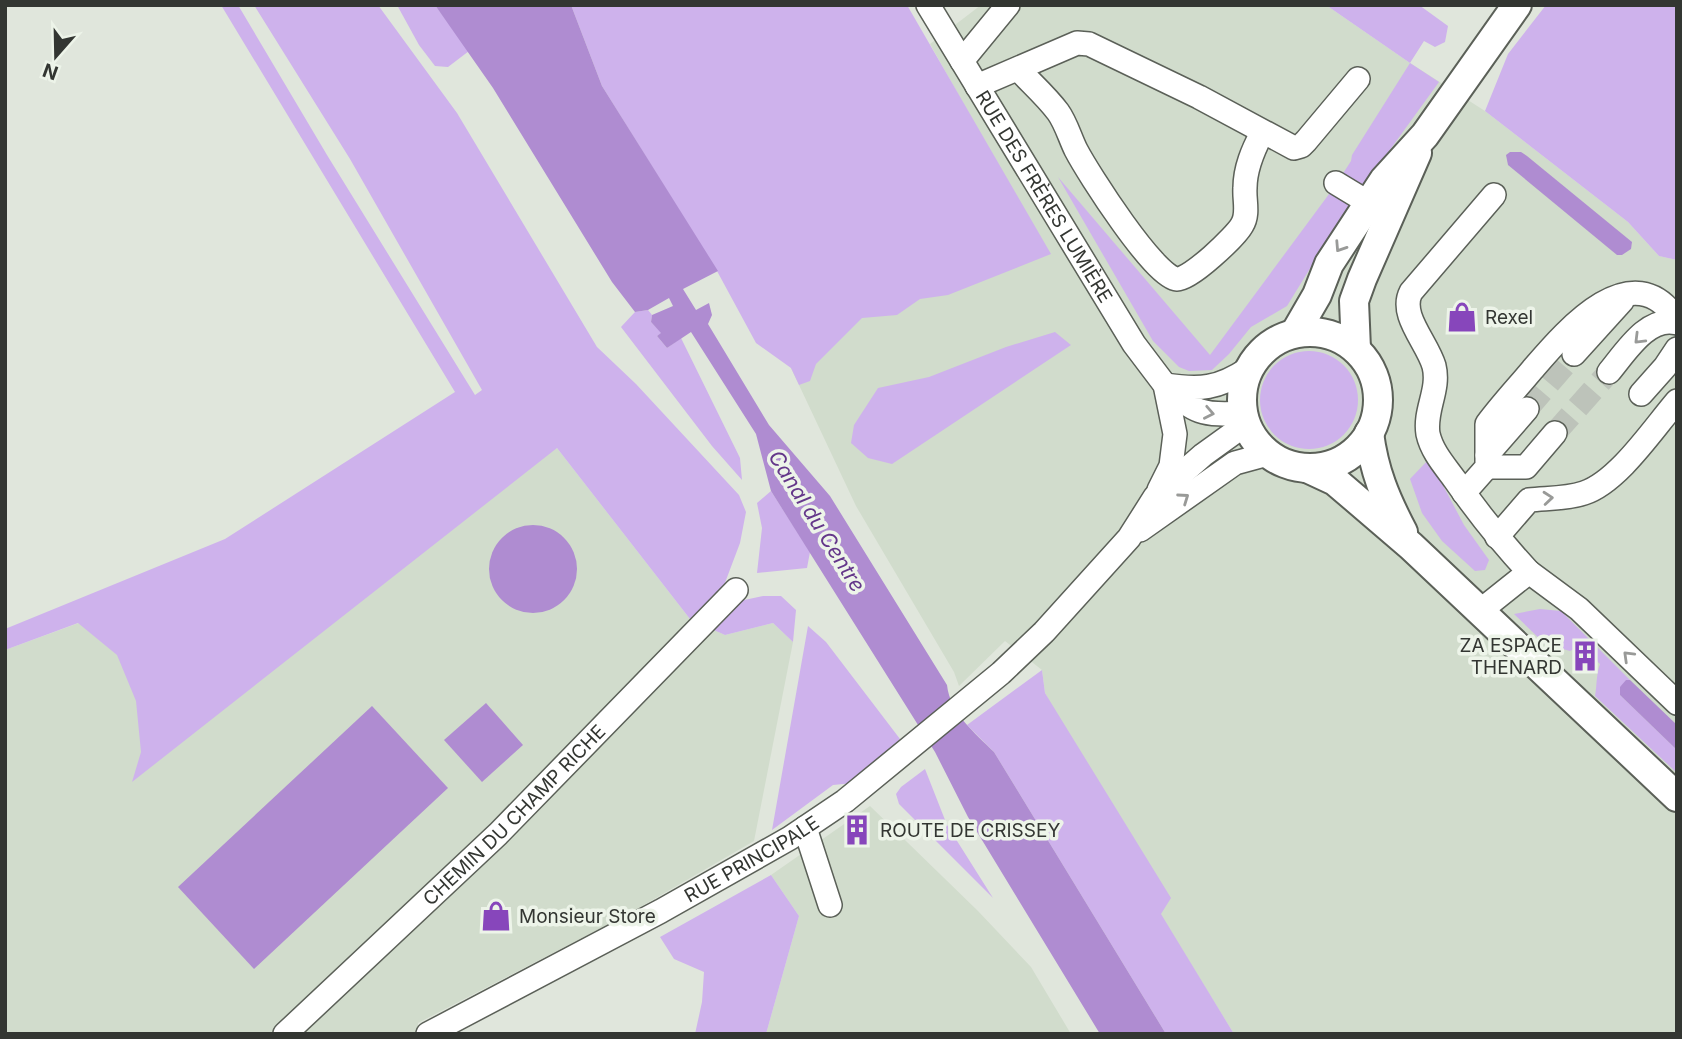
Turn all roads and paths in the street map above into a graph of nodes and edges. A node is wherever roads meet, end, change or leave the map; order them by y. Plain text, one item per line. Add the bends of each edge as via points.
1 (928, 5) edge
2 (1008, 5) edge
3 (1517, 5) edge
4 (962, 61) junction
5 (1018, 69) junction
6 (1358, 79) dead end
7 (977, 86) junction
8 (1262, 133) junction
9 (1425, 135) junction
10 (1336, 183) dead end
11 (1494, 195) dead end
12 (1369, 203) junction
13 (1634, 293) junction
14 (1677, 322) edge
15 (1295, 333) junction
16 (1356, 349) junction
17 (1677, 349) edge
18 (1574, 354) tunnel mouth
19 (1248, 369) junction
20 (1609, 372) tunnel mouth
21 (1165, 385) junction
22 (1641, 394) dead end
23 (1677, 401) edge
24 (1527, 409) tunnel mouth
25 (1244, 419) junction
26 (1369, 433) junction
27 (1555, 433) tunnel mouth
28 (1268, 454) junction
29 (1487, 461) junction
30 (1307, 468) junction
31 (1464, 494) junction
32 (1155, 497) junction
33 (1497, 537) junction
34 (1129, 538) junction
35 (1411, 546) junction
36 (1528, 572) junction
37 (736, 590) dead end
38 (1480, 611) junction
39 (1677, 703) edge
40 (1677, 797) edge
41 (805, 828) junction
42 (830, 905) dead end
43 (285, 1034) edge
44 (429, 1034) edge

1 - 4 street, RUE DES FRÈRES LUMIÈRE
2 - 4 street
3 - 9 main road
4 - 7 street, RUE DES FRÈRES LUMIÈRE
5 - 7 street
5 - 8 street via 1077,43 1089,44
5 - 8 street via 1059,113 1111,206 1169,277 1184,278 1241,228 1247,171
6 - 8 street via 1301,146 1287,146
7 - 21 street, RUE DES FRÈRES LUMIÈRE via 1139,351
9 - 12 main road
9 - 16 main road via 1354,301
10 - 12 street
11 - 31 street via 1407,300 1409,316 1427,346 1436,380 1428,433 1434,452
12 -> 15 main road via 1329,264
13 - 14 street via 1661,303
13 - 18 street via 1619,303
13 - 29 street via 1598,305 1560,338 1487,424
14 -> 20 street via 1654,325
15 - 16 main road via 1327,334
15 - 19 main road via 1268,345
16 - 26 main road via 1377,385 1376,418
17 - 22 street
19 - 21 street via 1206,388
19 - 25 main road via 1241,398
21 -> 25 street, RUE DES FRÈRES LUMIÈRE via 1194,409
21 - 32 street, RUE DES FRÈRES LUMIÈRE via 1175,434 1171,466
33 -> 23 street via 1529,500 1584,493 1604,484
24 - 29 street
25 - 28 main road
25 - 32 street
26 - 30 main road via 1343,459
26 - 35 main road via 1384,496
27 - 29 street via 1526,467
28 - 30 main road
34 -> 28 street via 1235,463
29 - 31 street
30 - 35 main road via 1335,481
31 - 33 street
32 - 34 street
33 - 36 street
34 - 41 street, RUE PRINCIPALE via 1001,673 845,801
35 - 38 main road
36 - 38 street
39 -> 36 street via 1579,609
37 - 43 street, CHEMIN DU CHAMP RICHE via 498,834
38 - 40 main road
41 - 42 street
41 - 44 street, RUE PRINCIPALE

